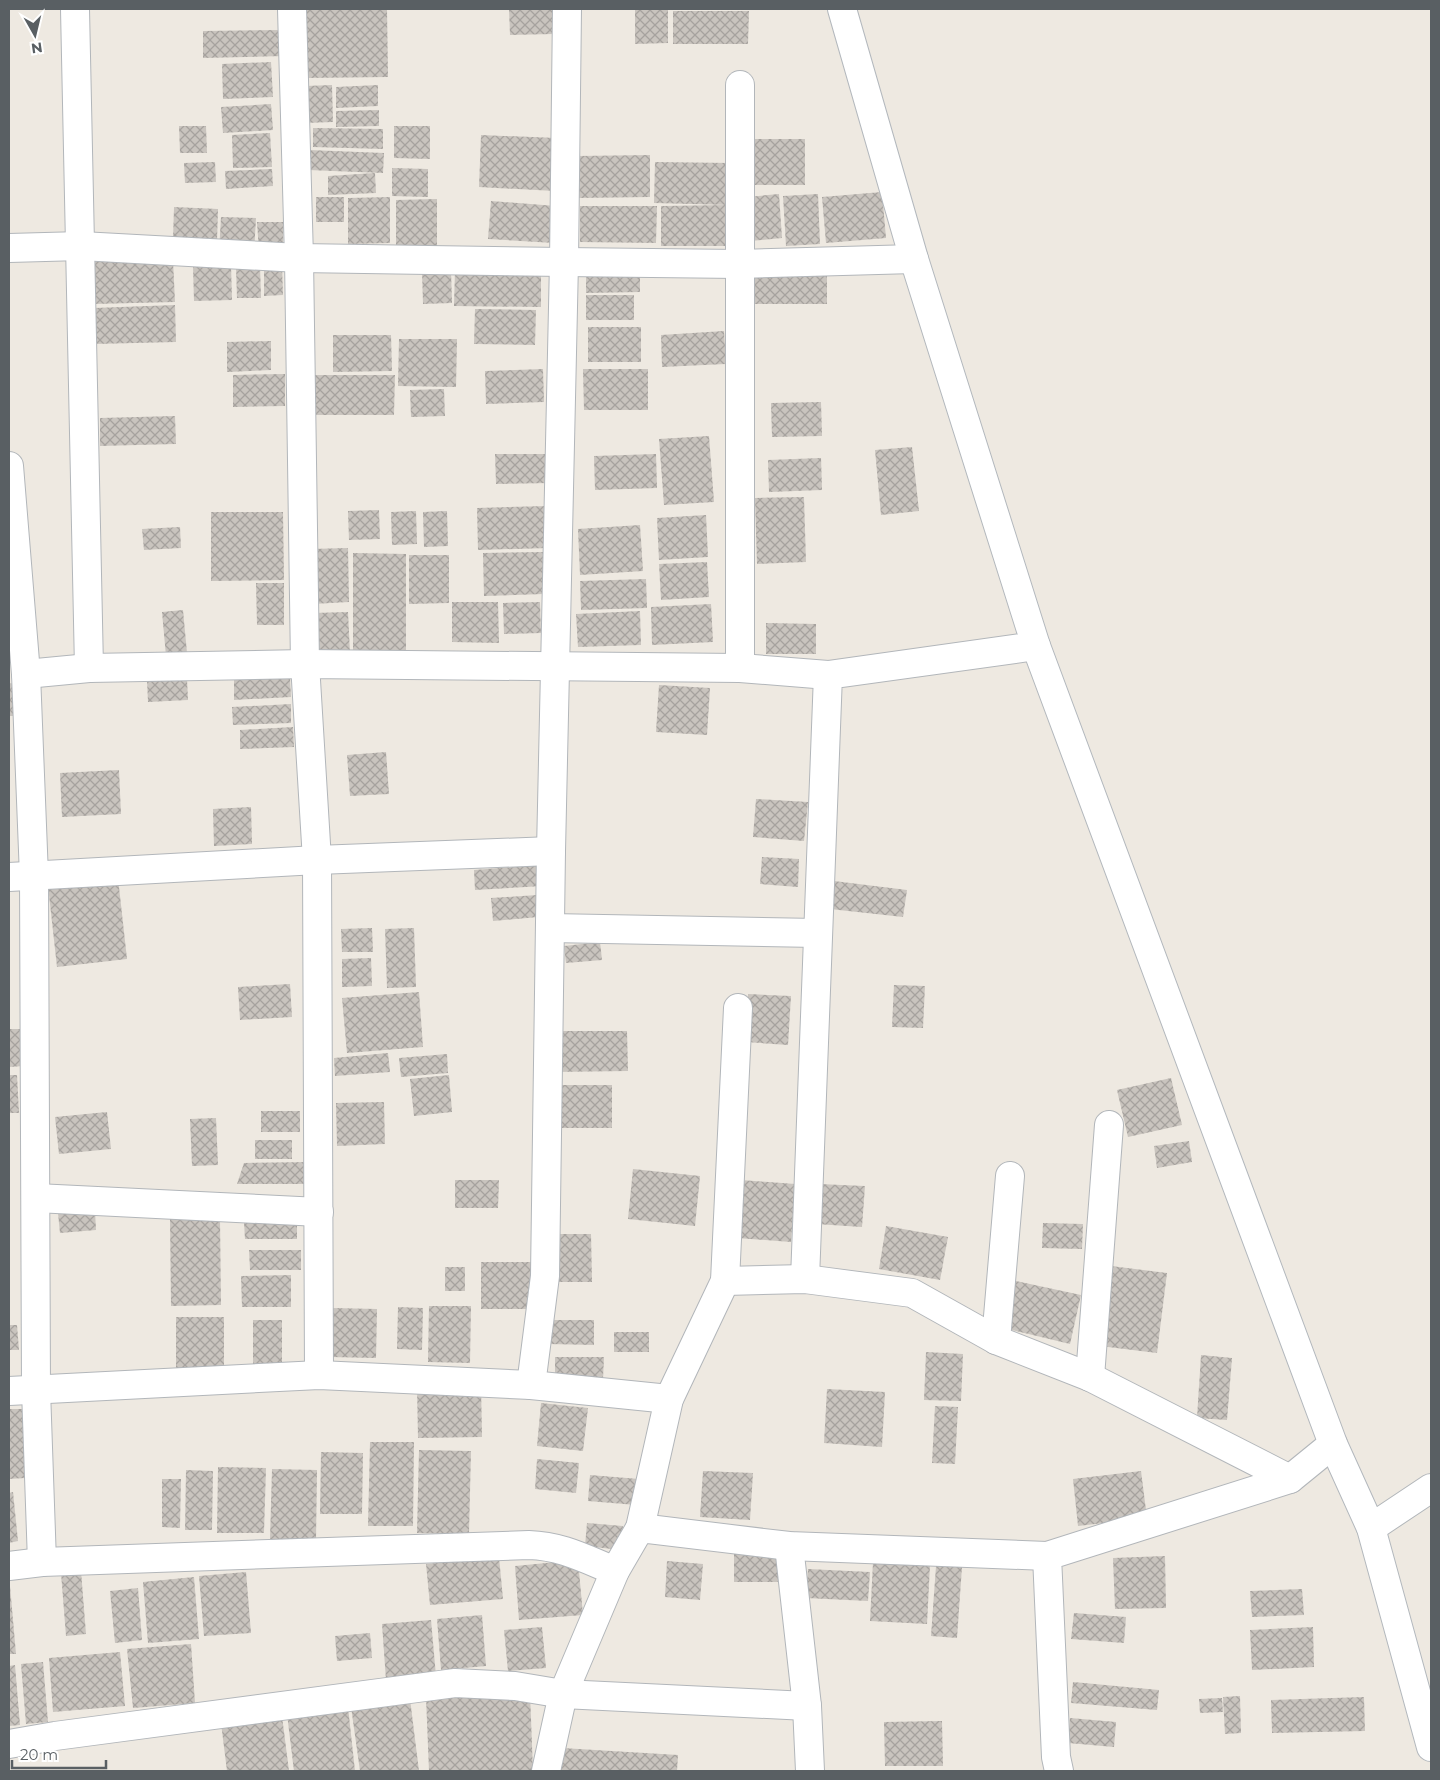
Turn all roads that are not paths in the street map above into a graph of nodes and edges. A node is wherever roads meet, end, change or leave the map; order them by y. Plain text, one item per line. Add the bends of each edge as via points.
1 (75, 9) edge
2 (292, 9) edge
3 (567, 9) edge
4 (842, 9) edge
5 (740, 85) dead end
6 (80, 246) junction
7 (9, 248) edge
8 (299, 258) junction
9 (914, 259) junction
10 (564, 262) junction
11 (740, 264) junction
12 (9, 466) edge
13 (1036, 646) junction
14 (305, 664) junction
15 (556, 666) junction
16 (89, 668) junction
17 (740, 668) junction
18 (26, 674) junction
19 (828, 675) junction
20 (551, 851) junction
21 (317, 860) junction
22 (22, 876) edge
23 (550, 928) junction
24 (817, 933) junction
25 (738, 1008) dead end
26 (1109, 1126) dead end
27 (1010, 1176) dead end
28 (36, 1198) junction
29 (319, 1212) junction
30 (805, 1279) junction
31 (725, 1281) junction
32 (996, 1340) junction
33 (319, 1376) junction
34 (1090, 1377) junction
35 (530, 1385) junction
36 (36, 1390) junction
37 (9, 1391) edge
38 (669, 1399) junction
39 (1334, 1444) junction
40 (1290, 1479) junction
41 (1431, 1488) edge
42 (640, 1528) junction
43 (1371, 1528) junction
44 (789, 1546) junction
45 (1047, 1556) junction
46 (42, 1562) junction
47 (9, 1566) edge
48 (615, 1571) junction
49 (563, 1694) junction
50 (807, 1706) junction
51 (9, 1744) edge
52 (1431, 1747) edge
53 (546, 1771) edge
54 (810, 1771) edge
55 (1059, 1771) edge

1 - 6 street
2 - 8 street
3 - 10 street
4 - 9 street
5 - 11 street
6 - 7 street
6 - 8 street
6 - 16 street
8 - 10 street
8 - 14 street
9 - 11 street
9 - 13 street
10 - 11 street
10 - 15 street
11 - 17 street
12 - 18 street
13 - 19 street
13 - 39 street
14 - 15 street
14 - 16 street
14 - 21 street
15 - 17 street
15 - 20 street
16 - 18 street
17 - 19 street
18 - 22 street
19 - 24 street
20 - 21 street
20 - 23 street
21 - 22 street
21 - 29 street
22 - 28 street
23 - 24 street
23 - 35 street via 545,1276
24 - 30 street
25 - 31 street
26 - 34 street
27 - 32 street
28 - 29 street
28 - 36 street
29 - 33 street
30 - 31 street
30 - 32 street via 912,1293
31 - 38 street
32 - 34 street
33 - 35 street
33 - 36 street
34 - 40 street
35 - 38 street
36 - 37 street
36 - 46 street
38 - 42 street
39 - 40 street
39 - 43 street
40 - 45 street
41 - 43 street
42 - 44 street
42 - 48 street
43 - 52 street
44 - 45 street
44 - 50 street
45 - 55 street
46 - 47 street
46 - 48 street via 529,1545 565,1550
48 - 49 street
49 - 50 street
49 - 51 street via 515,1686 455,1683
49 - 53 street
50 - 54 street

